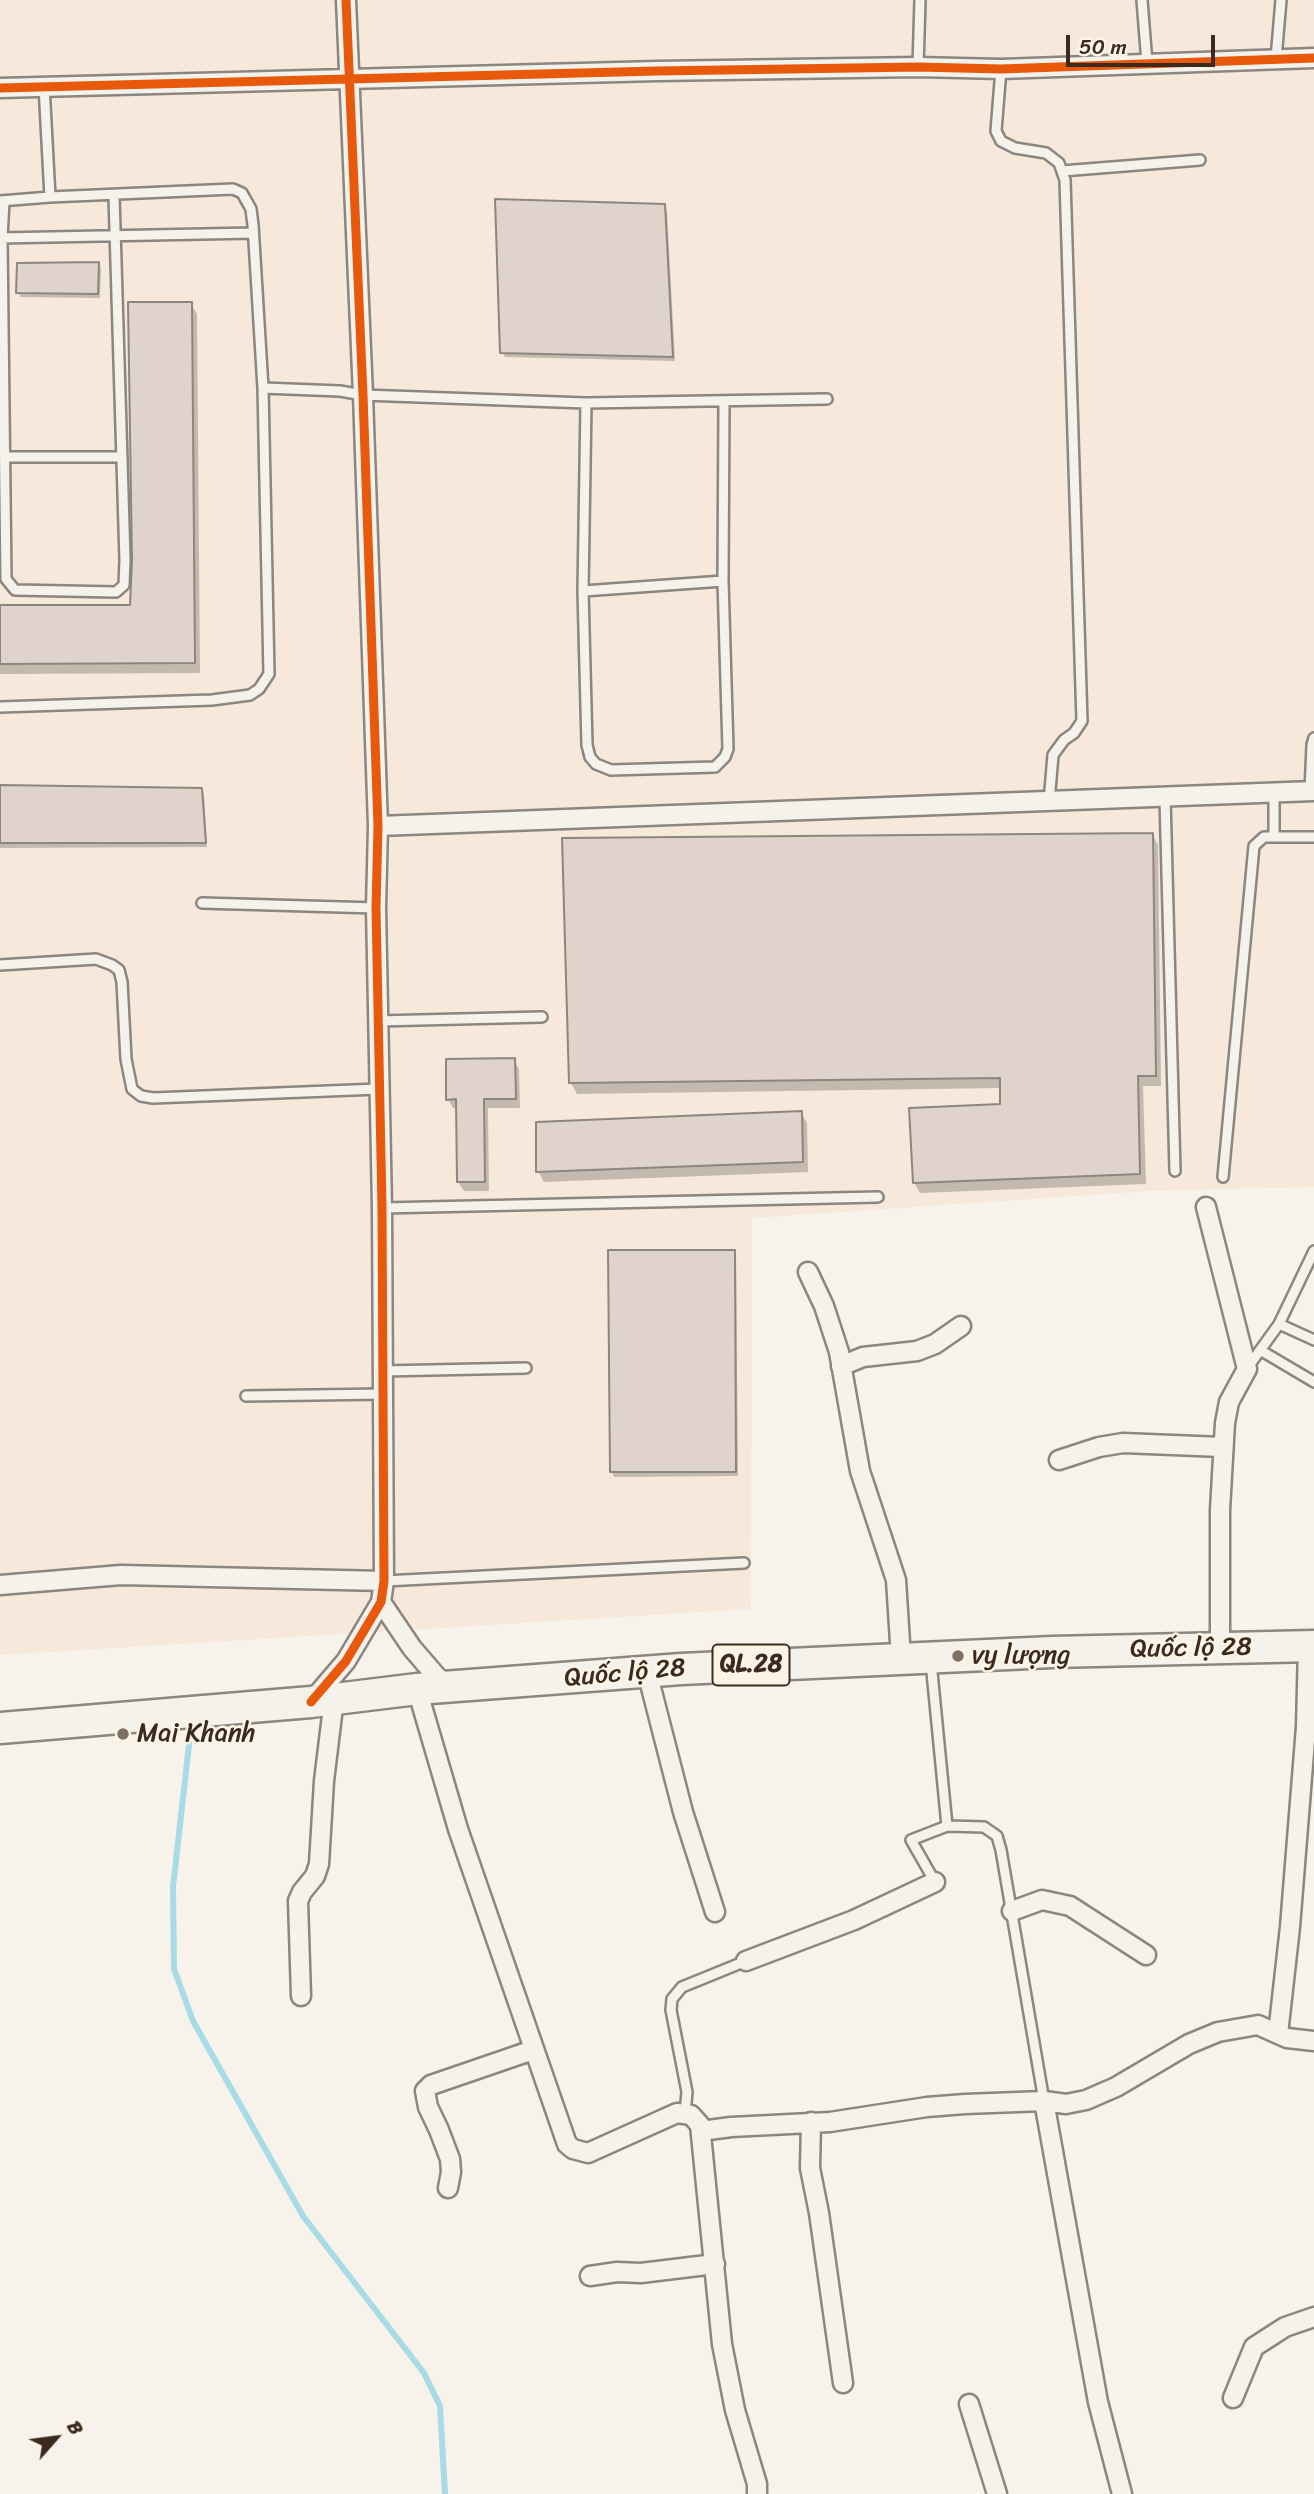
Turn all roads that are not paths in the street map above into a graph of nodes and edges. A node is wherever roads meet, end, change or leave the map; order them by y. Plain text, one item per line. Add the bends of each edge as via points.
1 (346, 0) edge
2 (920, 0) edge
3 (1142, 0) edge
4 (1282, 0) edge
5 (1314, 58) edge
6 (1276, 59) junction
7 (1147, 63) junction
8 (918, 67) junction
9 (1001, 69) junction
10 (350, 79) junction
11 (44, 86) junction
12 (0, 88) edge
13 (1200, 160) dead end
14 (1062, 171) junction
15 (114, 195) junction
16 (50, 197) junction
17 (2, 201) edge
18 (254, 233) junction
19 (114, 236) junction
20 (1, 238) edge
21 (263, 388) junction
22 (363, 395) junction
23 (827, 399) dead end
24 (724, 402) junction
25 (586, 403) junction
26 (5, 457) junction
27 (122, 457) junction
28 (723, 581) junction
29 (583, 592) junction
30 (0, 708) edge
31 (1314, 738) edge
32 (1312, 791) edge
33 (1274, 793) junction
34 (1165, 798) junction
35 (1049, 802) junction
36 (378, 826) junction
37 (1274, 837) junction
38 (1314, 837) edge
39 (202, 904) dead end
40 (376, 908) junction
41 (0, 965) edge
42 (542, 1017) dead end
43 (378, 1021) junction
44 (378, 1089) junction
45 (1175, 1171) dead end
46 (1223, 1177) dead end
47 (878, 1197) dead end
48 (1206, 1207) dead end
49 (382, 1208) junction
50 (1314, 1251) edge
51 (1311, 1262) edge
52 (808, 1272) dead end
53 (1279, 1324) junction
54 (961, 1326) dead end
55 (1314, 1340) edge
56 (1260, 1350) junction
57 (841, 1366) junction
58 (526, 1368) dead end
59 (1247, 1368) junction
60 (383, 1371) junction
61 (1314, 1382) edge
62 (383, 1394) junction
63 (246, 1396) dead end
64 (1222, 1447) junction
65 (1059, 1460) dead end
66 (744, 1563) dead end
67 (384, 1581) junction
68 (0, 1585) edge
69 (382, 1602) junction
70 (1311, 1646) edge
71 (1220, 1647) junction
72 (931, 1657) junction
73 (901, 1658) junction
74 (647, 1672) junction
75 (453, 1688) junction
76 (417, 1689) junction
77 (322, 1700) junction
78 (0, 1728) edge
79 (947, 1826) junction
80 (934, 1882) joint
81 (1012, 1911) junction
82 (715, 1912) dead end
83 (1146, 1955) dead end
84 (746, 1961) joint
85 (301, 1996) dead end
86 (1278, 2034) junction
87 (1314, 2040) edge
88 (533, 2050) junction
89 (1044, 2101) junction
90 (685, 2113) junction
91 (811, 2122) junction
92 (701, 2131) junction
93 (448, 2188) dead end
94 (715, 2264) junction
95 (590, 2276) dead end
96 (1314, 2317) edge
97 (844, 2383) dead end
98 (1233, 2398) dead end
99 (969, 2404) dead end
100 (757, 2494) edge
101 (997, 2494) edge
102 (1122, 2494) edge

1 - 10 street
2 - 8 lane
3 - 7 lane
4 - 6 lane
5 - 6 street
6 - 7 street
7 - 9 street
8 - 9 street
8 - 10 street
9 - 14 lane via 996,131 1001,141 1046,153
10 - 11 street
10 - 22 street
11 - 12 street
11 - 16 lane
13 - 14 lane
14 - 35 lane via 1082,721 1053,755
15 - 16 lane
15 - 18 lane via 233,189 242,193 251,209
15 - 19 lane
16 - 17 lane
17 - 20 lane
18 - 19 lane
18 - 21 lane
19 - 20 lane
19 - 27 lane
20 - 26 lane
21 - 22 lane
21 - 30 lane via 269,674 260,689 224,699
22 - 25 lane
22 - 36 street
23 - 24 lane
24 - 25 lane
24 - 28 lane
25 - 29 lane
26 - 27 lane
26 - 27 lane via 6,579 10,586 15,590 116,592 124,585
28 - 29 lane
28 - 29 lane via 728,749 715,767 611,771 590,757
31 - 32 lane
32 - 33 street
33 - 34 street
33 - 37 lane
34 - 35 street
34 - 45 lane
35 - 36 street
36 - 40 street
37 - 38 lane
37 - 46 lane via 1264,837 1254,846
39 - 40 lane
40 - 43 street
41 - 44 lane via 96,959 119,970 126,1059 132,1089 141,1096
42 - 43 lane
43 - 44 street
44 - 49 street
47 - 49 lane
48 - 59 street
49 - 60 street
50 - 51 lane
51 - 53 lane
52 - 57 street via 824,1306
53 - 55 lane
53 - 56 lane
54 - 57 street via 917,1351 863,1357
56 - 59 lane
56 - 61 lane
57 - 73 street via 860,1471 896,1580
58 - 60 lane
59 - 64 street via 1229,1402
60 - 62 street
62 - 63 lane
62 - 67 street
64 - 65 street via 1123,1443
64 - 71 street
66 - 67 lane
67 - 68 street via 121,1575
67 - 69 street
69 - 75 street via 412,1648
69 - 77 street
70 - 71 highway, Quốc lộ 28 / QL.28
70 - 86 street
71 - 72 highway, Quốc lộ 28 / QL.28
72 - 73 highway, Quốc lộ 28 / QL.28
72 - 79 lane
73 - 74 highway, Quốc lộ 28 / QL.28
74 - 75 highway, Quốc lộ 28 / QL.28
74 - 82 street via 683,1812
75 - 76 highway, Quốc lộ 28 / QL.28
76 - 77 highway, Quốc lộ 28 / QL.28
76 - 88 street via 458,1829
77 - 78 highway, Quốc lộ 28 / QL.28
77 - 85 street via 319,1864 298,1901
79 - 80 lane via 911,1840
79 - 81 lane via 984,1827 997,1836
80 - 84 street via 854,1920
81 - 83 street via 1042,1900 1070,1906
81 - 89 lane
84 - 90 lane via 682,1987 672,1998 674,2033 687,2092
86 - 87 street
86 - 89 street via 1258,2025 1218,2032 1086,2100 1066,2104
88 - 90 street via 563,2134 573,2149 588,2152 668,2116
88 - 93 street via 425,2091 450,2159
89 - 91 street via 927,2107
89 - 102 street via 1098,2402
90 - 92 street via 696,2119
91 - 92 street
91 - 97 street via 810,2168
92 - 94 street
94 - 95 street
94 - 100 street via 722,2344
96 - 98 street via 1285,2327 1254,2347
99 - 101 street

